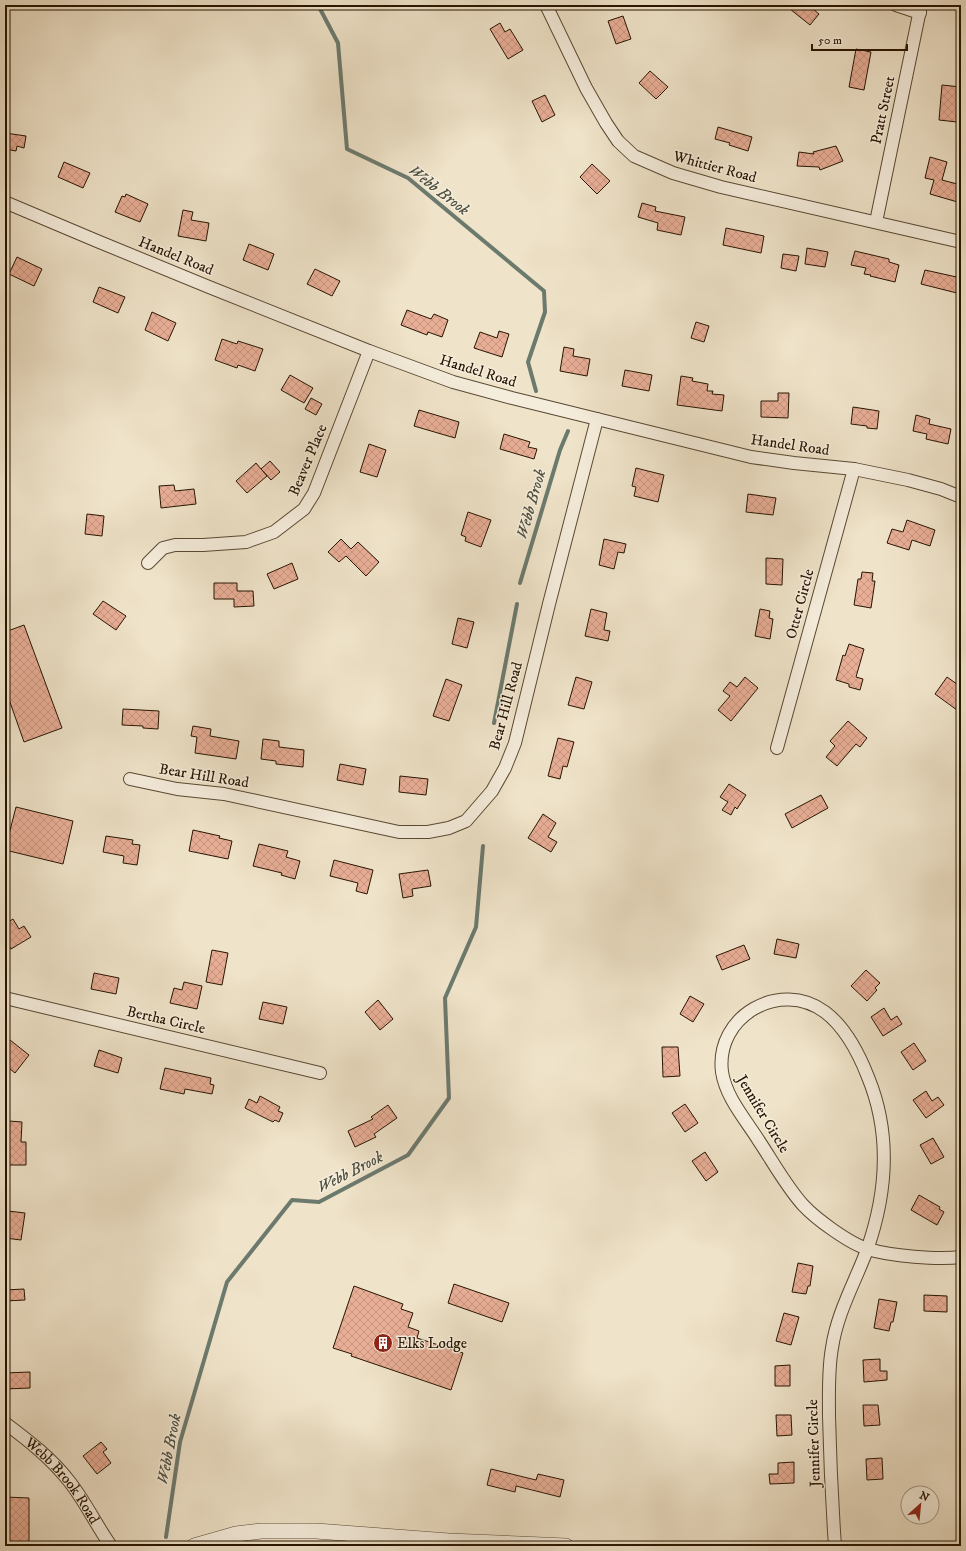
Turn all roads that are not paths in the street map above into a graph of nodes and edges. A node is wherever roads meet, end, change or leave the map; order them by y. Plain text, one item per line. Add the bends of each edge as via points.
1 (546, 5) edge
2 (896, 5) edge
3 (921, 9) edge
4 (7, 203) dead end
5 (876, 222) junction
6 (961, 242) edge
7 (369, 351) junction
8 (597, 419) junction
9 (854, 469) junction
10 (961, 497) edge
11 (148, 563) dead end
12 (777, 748) dead end
13 (130, 779) dead end
14 (5, 998) edge
15 (320, 1073) dead end
16 (867, 1249) junction
17 (961, 1257) edge
18 (5, 1423) edge
19 (111, 1546) edge
20 (194, 1546) edge
21 (566, 1546) edge
22 (835, 1546) edge

1 - 5 street, Whittier Road via 586,88 618,141 634,156 672,173 721,187
2 - 3 street
3 - 5 street, Pratt Street
4 - 7 street, Handel Road
5 - 6 street, Whittier Road
7 - 8 street, Handel Road via 453,382
7 - 11 street, Beaver Place via 314,493 304,510 267,535 246,542 175,545 163,548
8 - 9 street, Handel Road via 751,457
8 - 13 street, Bear Hill Road via 515,743 492,791 466,821 450,828 428,832 399,832 224,794 177,789
9 - 10 street, Handel Road via 908,480
9 - 12 street, Otter Circle
14 - 15 street, Bertha Circle
16 - 16 street, Jennifer Circle via 883,1190 885,1156 881,1116 875,1093 865,1070 831,1017 819,1008 791,999 761,1004 737,1022 727,1039 722,1065 727,1090 804,1206 821,1221
16 - 17 street via 937,1258
16 - 22 street, Jennifer Circle via 837,1325 832,1348 829,1376 829,1446
18 - 19 street, Webb Brook Road via 53,1462 70,1482
20 - 21 street via 236,1534 261,1531 316,1531

